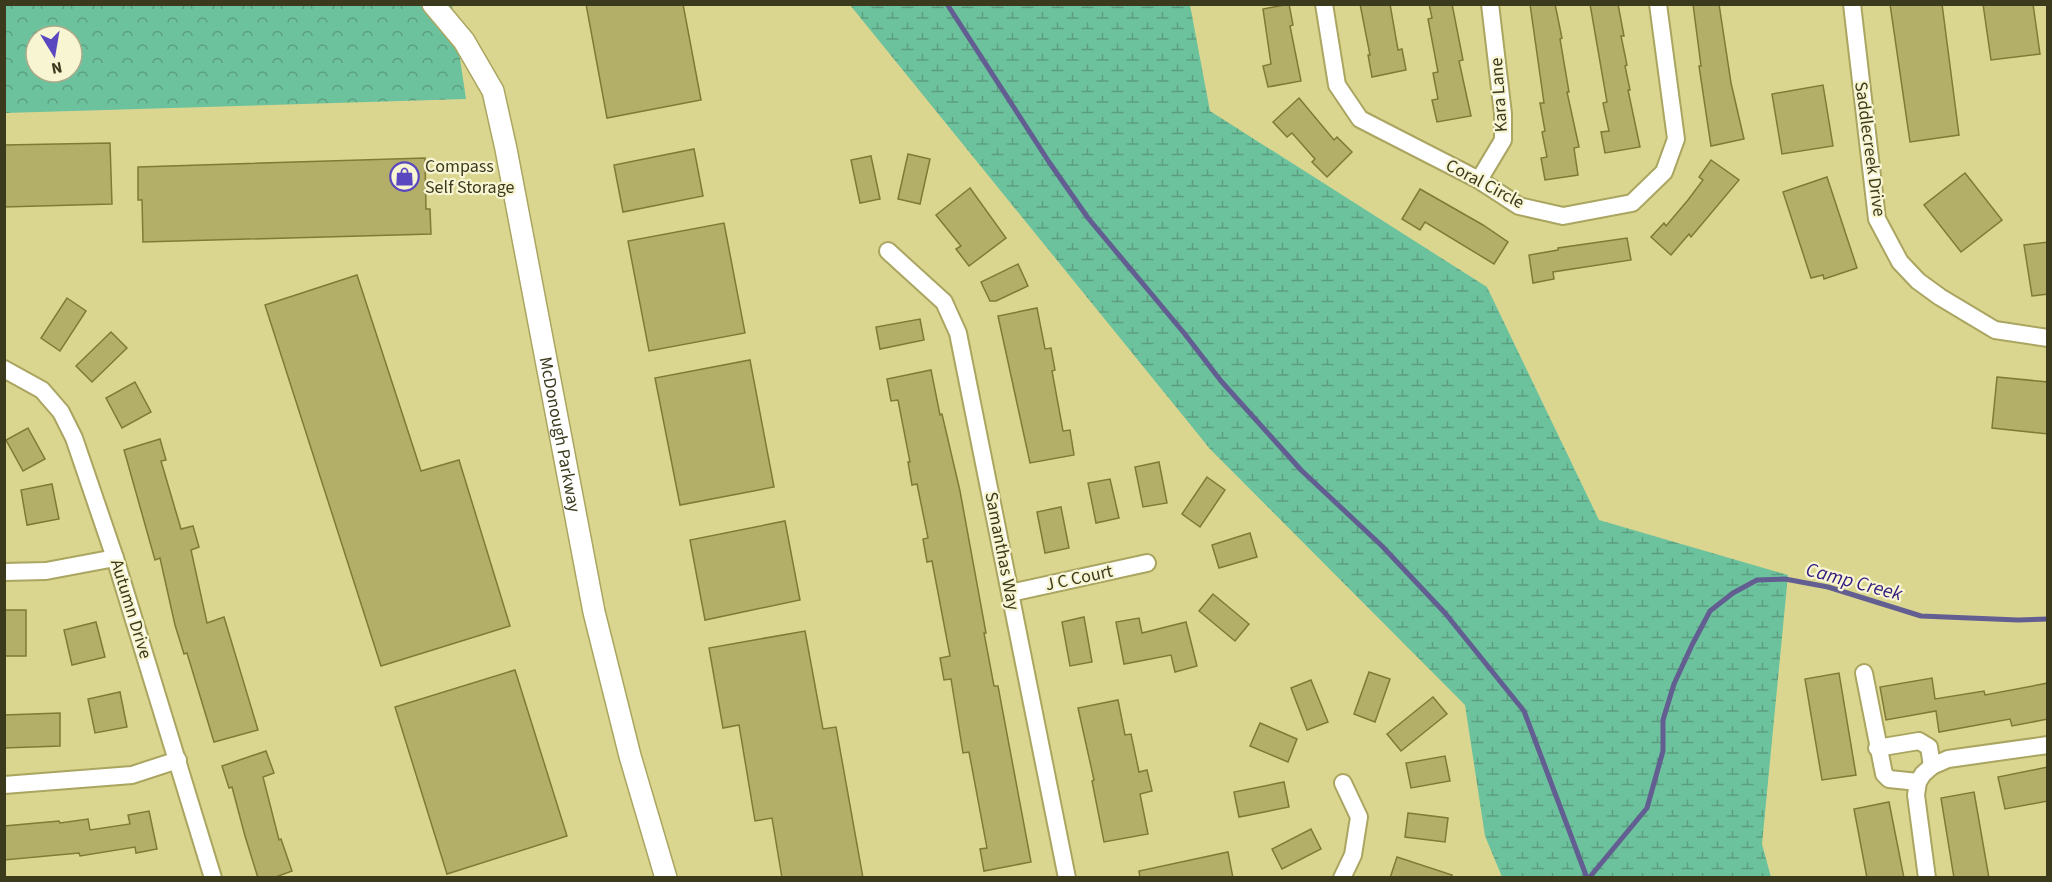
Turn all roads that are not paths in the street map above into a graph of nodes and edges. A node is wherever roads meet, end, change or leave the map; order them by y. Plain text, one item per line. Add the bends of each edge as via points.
1 (433, 4) edge
2 (1324, 4) edge
3 (1490, 4) edge
4 (1659, 4) edge
5 (1852, 4) edge
6 (1479, 180) junction
7 (888, 251) dead end
8 (2048, 338) edge
9 (4, 369) edge
10 (115, 558) junction
11 (1147, 563) dead end
12 (4, 573) edge
13 (1010, 593) junction
14 (1864, 673) dead end
15 (2048, 745) edge
16 (1877, 748) junction
17 (178, 760) junction
18 (1932, 766) junction
19 (1918, 782) junction
20 (1343, 783) dead end
21 (4, 785) edge
22 (213, 878) edge
23 (666, 878) edge
24 (1067, 878) edge
25 (1342, 878) edge
26 (1927, 878) edge

1 - 23 street, McDonough Parkway via 464,40 492,91 594,612
2 - 6 street, Coral Circle via 1336,85 1360,119
3 - 6 street, Kara Lane via 1503,140
4 - 6 street, Coral Circle via 1676,138 1664,172 1632,203 1563,216 1520,206
5 - 8 street, Saddlecreek Drive via 1877,219 1900,262 1940,297 1995,330
7 - 13 street, Samanthas Way via 944,302 958,333
9 - 10 street, Autumn Drive via 42,390 61,412 74,438
10 - 12 street via 46,571
10 - 17 street, Autumn Drive
11 - 13 street, J C Court
13 - 24 street, Samanthas Way
14 - 16 street
15 - 18 street via 1948,759
16 - 18 street via 1919,741 1929,747
16 - 19 street via 1888,779
17 - 21 street via 132,776
17 - 22 street, Autumn Drive
18 - 19 street
19 - 26 street via 1917,812
20 - 25 street via 1359,817 1353,855

